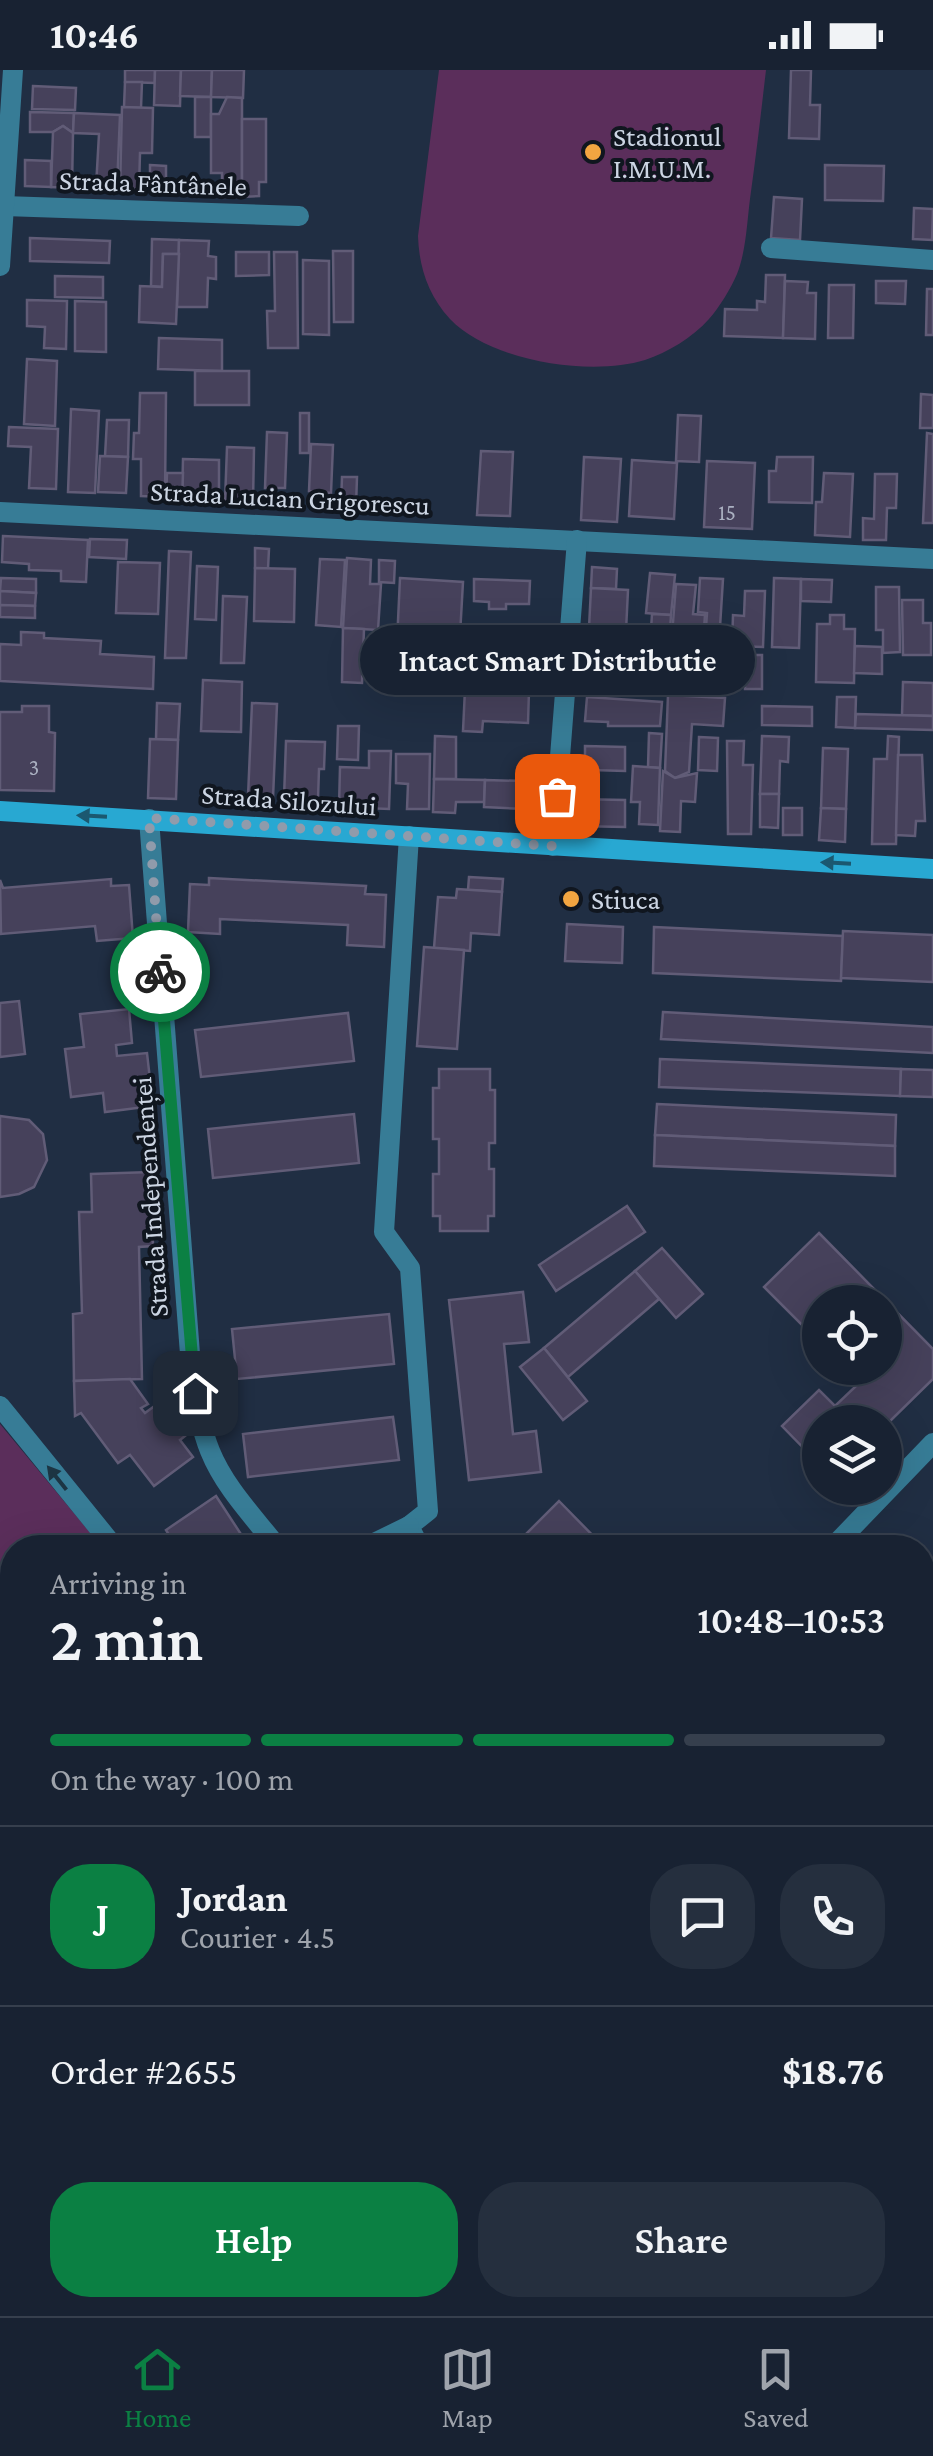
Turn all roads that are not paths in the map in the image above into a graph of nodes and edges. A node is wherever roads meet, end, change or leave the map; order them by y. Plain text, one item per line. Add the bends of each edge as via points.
1 (13, 70) edge
2 (4, 206) junction
3 (300, 216) dead end
4 (770, 248) dead end
5 (933, 260) edge
6 (0, 266) edge
7 (0, 512) edge
8 (577, 540) junction
9 (933, 560) edge
10 (0, 812) edge
11 (149, 818) junction
12 (409, 836) junction
13 (553, 846) junction
14 (933, 869) edge
15 (0, 1406) edge
16 (933, 1444) edge
17 (409, 1526) junction
18 (104, 1535) edge
19 (268, 1535) edge
20 (391, 1535) edge
21 (414, 1535) edge
22 (848, 1535) edge

1 - 2 street
2 - 3 street, Strada Fântânele
2 - 6 street
4 - 5 street
7 - 8 street, Strada Lucian Grigorescu
8 - 9 street, Strada Lucian Grigorescu
8 - 13 street
11 -> 10 main road, Strada Silozului
11 - 12 main road, Strada Silozului
11 - 19 street, Strada Independenței via 199,1419 227,1484
12 - 13 main road, Strada Silozului
12 - 17 street via 384,1232 410,1268 428,1511
14 -> 13 main road, Strada Silozului
18 -> 15 street
16 - 22 street
17 - 20 street
17 - 21 street

